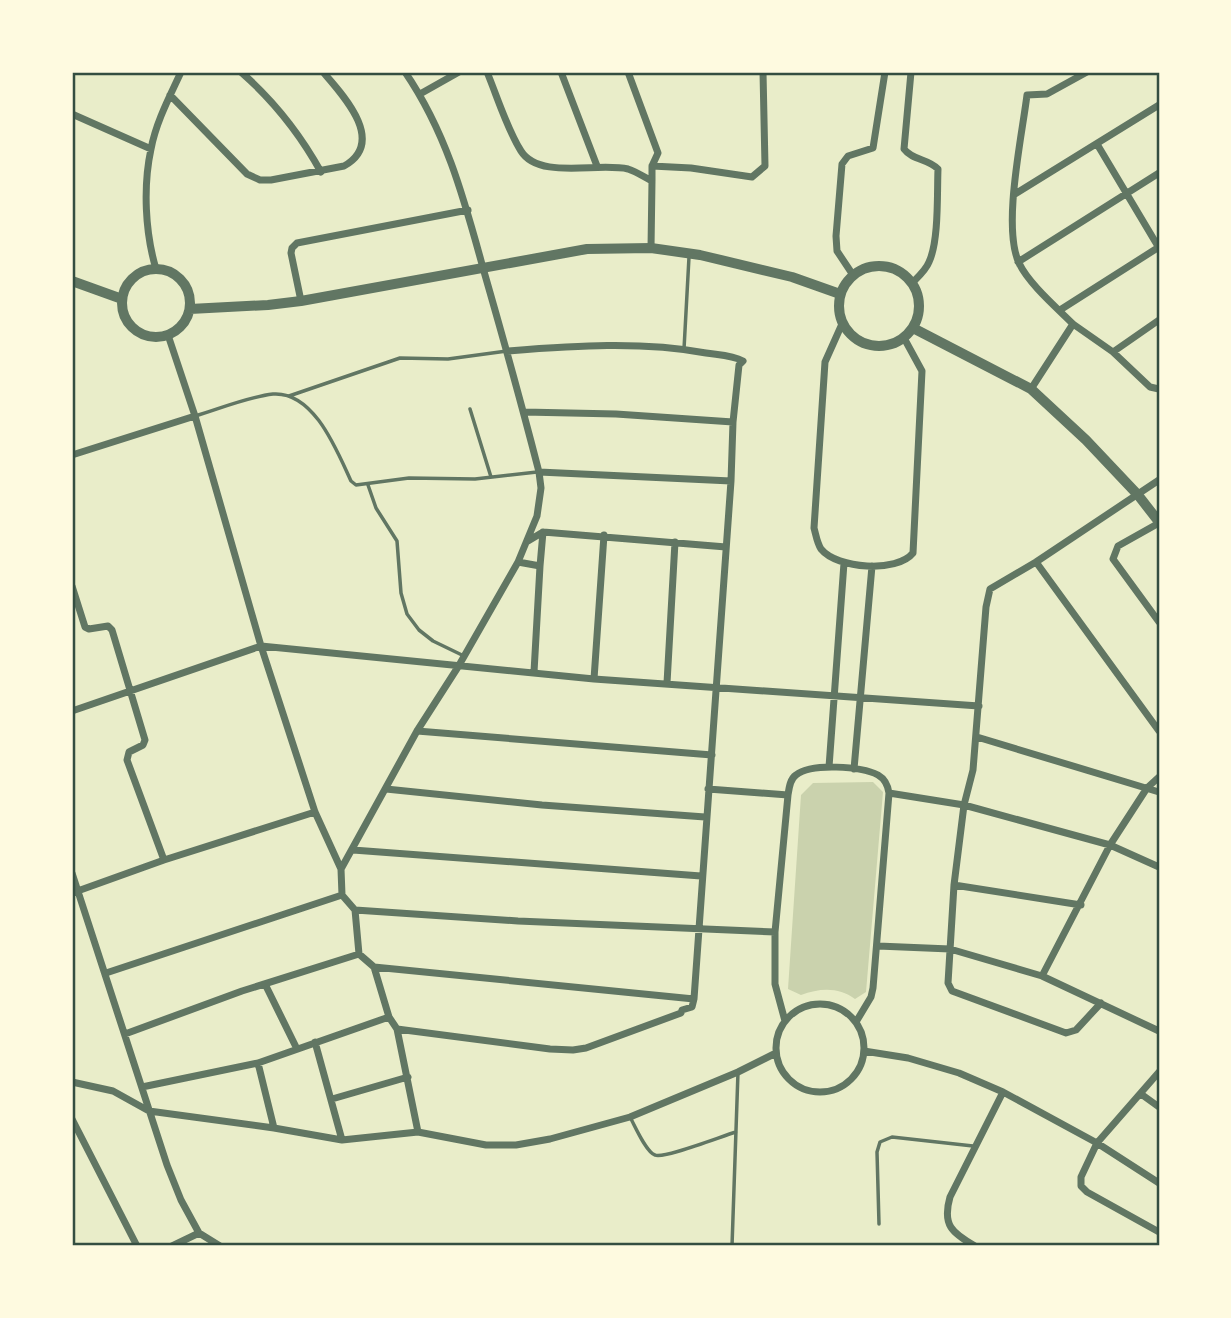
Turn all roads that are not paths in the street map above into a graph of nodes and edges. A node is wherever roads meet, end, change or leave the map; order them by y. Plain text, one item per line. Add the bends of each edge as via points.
1 (181, 72) edge
2 (241, 72) edge
3 (323, 72) edge
4 (405, 72) edge
5 (459, 72) edge
6 (487, 72) edge
7 (561, 72) edge
8 (628, 72) edge
9 (763, 72) edge
10 (885, 72) edge
11 (911, 72) edge
12 (1087, 72) edge
13 (420, 94) junction
14 (170, 95) junction
15 (1159, 105) edge
16 (72, 114) edge
17 (1097, 144) junction
18 (151, 149) junction
19 (597, 166) junction
20 (652, 166) junction
21 (321, 172) junction
22 (1159, 173) edge
23 (652, 181) junction
24 (1126, 193) junction
25 (1015, 194) junction
26 (468, 210) junction
27 (651, 248) junction
28 (1159, 248) edge
29 (690, 255) junction
30 (1018, 262) junction
31 (483, 267) junction
32 (156, 269) junction
33 (853, 275) junction
34 (72, 281) edge
35 (912, 283) junction
36 (840, 294) junction
37 (122, 299) junction
38 (301, 301) junction
39 (190, 309) junction
40 (1060, 310) junction
41 (1159, 320) edge
42 (842, 324) junction
43 (1073, 324) junction
44 (913, 327) junction
45 (169, 335) junction
46 (904, 338) junction
47 (684, 349) junction
48 (507, 351) junction
49 (1113, 352) junction
50 (1031, 388) junction
51 (1159, 389) edge
52 (289, 396) junction
53 (470, 409) dead end
54 (524, 412) junction
55 (195, 416) junction
56 (733, 422) junction
57 (72, 455) edge
58 (539, 472) junction
59 (491, 477) junction
60 (1159, 480) edge
61 (731, 481) junction
62 (368, 485) junction
63 (1138, 495) junction
64 (1159, 523) edge
65 (542, 532) junction
66 (604, 536) junction
67 (528, 541) junction
68 (675, 542) junction
69 (726, 547) junction
70 (518, 562) junction
71 (1036, 562) junction
72 (844, 563) junction
73 (540, 566) junction
74 (872, 566) junction
75 (72, 586) edge
76 (1159, 622) edge
77 (261, 646) junction
78 (464, 656) junction
79 (458, 667) junction
80 (534, 672) junction
81 (594, 678) junction
82 (667, 683) junction
83 (716, 688) junction
84 (130, 690) junction
85 (834, 697) junction
86 (860, 698) junction
87 (979, 706) junction
88 (72, 711) edge
89 (1159, 731) edge
90 (417, 732) junction
91 (976, 737) junction
92 (712, 755) junction
93 (829, 767) junction
94 (855, 769) junction
95 (1159, 777) edge
96 (1147, 788) junction
97 (386, 789) junction
98 (708, 789) junction
99 (1159, 792) edge
100 (889, 793) junction
101 (788, 795) junction
102 (964, 806) junction
103 (315, 812) junction
104 (705, 817) junction
105 (1110, 845) junction
106 (354, 850) junction
107 (164, 860) junction
108 (1159, 866) edge
109 (341, 869) junction
110 (72, 873) edge
111 (701, 876) junction
112 (954, 885) junction
113 (75, 892) edge
114 (342, 895) junction
115 (1081, 905) junction
116 (355, 910) junction
117 (699, 928) junction
118 (775, 932) junction
119 (878, 946) junction
120 (950, 949) junction
121 (359, 954) junction
122 (374, 967) junction
123 (106, 973) junction
124 (1042, 976) junction
125 (265, 984) junction
126 (694, 999) junction
127 (1101, 1003) junction
128 (389, 1017) junction
129 (785, 1021) junction
130 (856, 1022) junction
131 (397, 1029) junction
132 (1159, 1031) edge
133 (125, 1034) junction
134 (315, 1042) junction
135 (296, 1049) junction
136 (864, 1051) junction
137 (776, 1053) junction
138 (258, 1063) junction
139 (738, 1072) junction
140 (1159, 1072) edge
141 (408, 1077) junction
142 (72, 1082) edge
143 (142, 1087) junction
144 (1003, 1092) junction
145 (1141, 1094) junction
146 (332, 1100) junction
147 (1159, 1107) edge
148 (149, 1111) junction
149 (630, 1117) junction
150 (72, 1119) edge
151 (274, 1128) junction
152 (418, 1132) junction
153 (736, 1132) junction
154 (342, 1140) junction
155 (1097, 1143) junction
156 (975, 1146) junction
157 (1159, 1183) edge
158 (878, 1224) dead end
159 (1159, 1232) edge
160 (199, 1233) junction
161 (137, 1246) edge
162 (172, 1246) edge
163 (220, 1246) edge
164 (732, 1246) edge
165 (975, 1246) edge

1 - 14 street
2 - 21 street via 287,118
3 - 21 street via 358,119 363,138 352,162
4 - 13 street
5 - 13 street
6 - 19 street via 520,150 531,162 548,168
7 - 19 street
8 - 20 street via 658,153
9 - 20 street via 765,166 752,177
10 - 33 street via 873,148 848,156 842,164 837,251
11 - 35 street via 904,149 938,169 934,244 928,265
12 - 25 street via 1047,94 1027,95
13 - 26 street via 450,156
14 - 18 street
14 - 21 street via 252,177 271,180
15 - 17 street
16 - 18 street
17 - 24 street
17 - 25 street
18 - 32 street via 148,223
19 - 23 street via 627,169
20 - 23 street
22 - 24 street
23 - 27 street
24 - 28 street
24 - 30 street
25 - 30 street via 1013,242
26 - 31 street
26 - 38 street via 296,243 291,253
27 - 29 street
27 - 31 street via 587,249
28 - 40 street
29 - 36 street via 792,277
29 - 47 lane
30 - 40 street
31 - 38 street
31 - 48 street
32 - 37 street via 137,274
32 - 39 street via 183,281
33 - 35 street via 877,266 891,268
33 - 36 street
34 - 37 street
35 - 44 street via 919,305
36 - 42 street
37 - 45 street via 122,311 135,330 145,336
38 - 39 street
39 - 45 street via 183,325
40 - 43 street
41 - 49 street
42 - 46 street via 848,334 869,346 881,347
42 - 72 street via 825,362 814,528 820,548
43 - 49 street
43 - 50 street
44 - 46 street
44 - 50 street
45 - 55 street
46 - 74 street via 922,371 913,553 895,564
47 - 48 street via 620,345
47 - 56 street via 743,361
48 - 52 lane via 448,359 400,358
48 - 54 street
49 - 51 street via 1150,387
50 - 63 street
52 - 55 lane via 270,394
52 - 62 lane via 329,433 353,483
53 - 59 lane
54 - 56 street
54 - 58 street
55 - 57 street
55 - 77 street
56 - 61 street
58 - 59 lane
58 - 61 street
58 - 67 street via 541,501
59 - 62 lane via 426,477
60 - 63 street
61 - 69 street
62 - 78 lane via 397,541 407,614 433,641
63 - 64 street
63 - 71 street
64 - 76 street via 1118,546 1113,559
65 - 66 street
65 - 67 street
65 - 73 street
66 - 68 street
66 - 81 street
67 - 70 street
68 - 69 street
68 - 82 street
69 - 83 street
70 - 73 street
70 - 78 street
71 - 87 street via 990,589
71 - 89 street
72 - 74 street
72 - 85 street
73 - 80 street
74 - 86 street
75 - 84 street via 85,627 111,628
77 - 79 street
77 - 84 street
77 - 103 street
78 - 79 street
79 - 80 street
79 - 90 street
80 - 81 street
81 - 82 street
82 - 83 street
83 - 85 street
83 - 92 street
84 - 88 street
84 - 107 street via 145,740 129,752 127,760
85 - 86 street
85 - 93 street
86 - 87 street
86 - 94 street
87 - 91 street
90 - 92 street
90 - 97 street
91 - 96 street
91 - 102 street via 974,770
92 - 98 street
93 - 94 street
93 - 101 street via 795,775
94 - 100 street via 884,779
95 - 96 street
96 - 99 street
96 - 105 street
97 - 104 street
97 - 106 street
98 - 101 street
98 - 104 street
100 - 102 street
100 - 119 street
101 - 118 street
102 - 105 street
102 - 112 street
103 - 107 street
103 - 109 street
104 - 111 street
105 - 108 street
105 - 115 street
106 - 109 street
106 - 111 street
107 - 113 street
109 - 114 street
110 - 113 street
111 - 117 street
112 - 115 street
112 - 120 street
113 - 123 street
114 - 116 street
114 - 123 street
115 - 124 street
116 - 117 street
116 - 121 street
117 - 118 street
117 - 126 street
118 - 129 street via 775,984
119 - 120 street
119 - 130 street via 871,997
120 - 124 street
120 - 127 street via 948,983 952,991 1066,1033 1076,1030
121 - 122 street
121 - 125 street
122 - 126 street
122 - 128 street
123 - 133 street
124 - 127 street
125 - 133 street
125 - 135 street
126 - 131 street via 681,1013 573,1050
127 - 132 street
128 - 131 street
128 - 134 street
129 - 130 street via 807,1006 821,1004 834,1006
129 - 137 street
130 - 136 street
131 - 141 street
133 - 143 street
134 - 135 street
134 - 146 street
135 - 138 street
136 - 137 street via 852,1077 828,1091 813,1091 788,1079
136 - 144 street via 934,1065
137 - 139 street
138 - 143 street
138 - 151 street
139 - 149 street
139 - 153 lane
140 - 145 street
141 - 146 street
141 - 152 street
142 - 148 street via 113,1091
143 - 148 street
144 - 155 street
144 - 156 street
145 - 147 street
145 - 155 street
146 - 154 street
148 - 151 street
148 - 160 street
149 - 152 street via 516,1145 486,1146
149 - 153 lane via 649,1151 658,1156
150 - 161 street
151 - 154 street
152 - 154 street
153 - 164 lane
155 - 157 street
155 - 159 street via 1081,1177 1083,1189
156 - 158 lane via 891,1137 880,1142
156 - 165 street via 946,1208 952,1229
160 - 162 street
160 - 163 street

